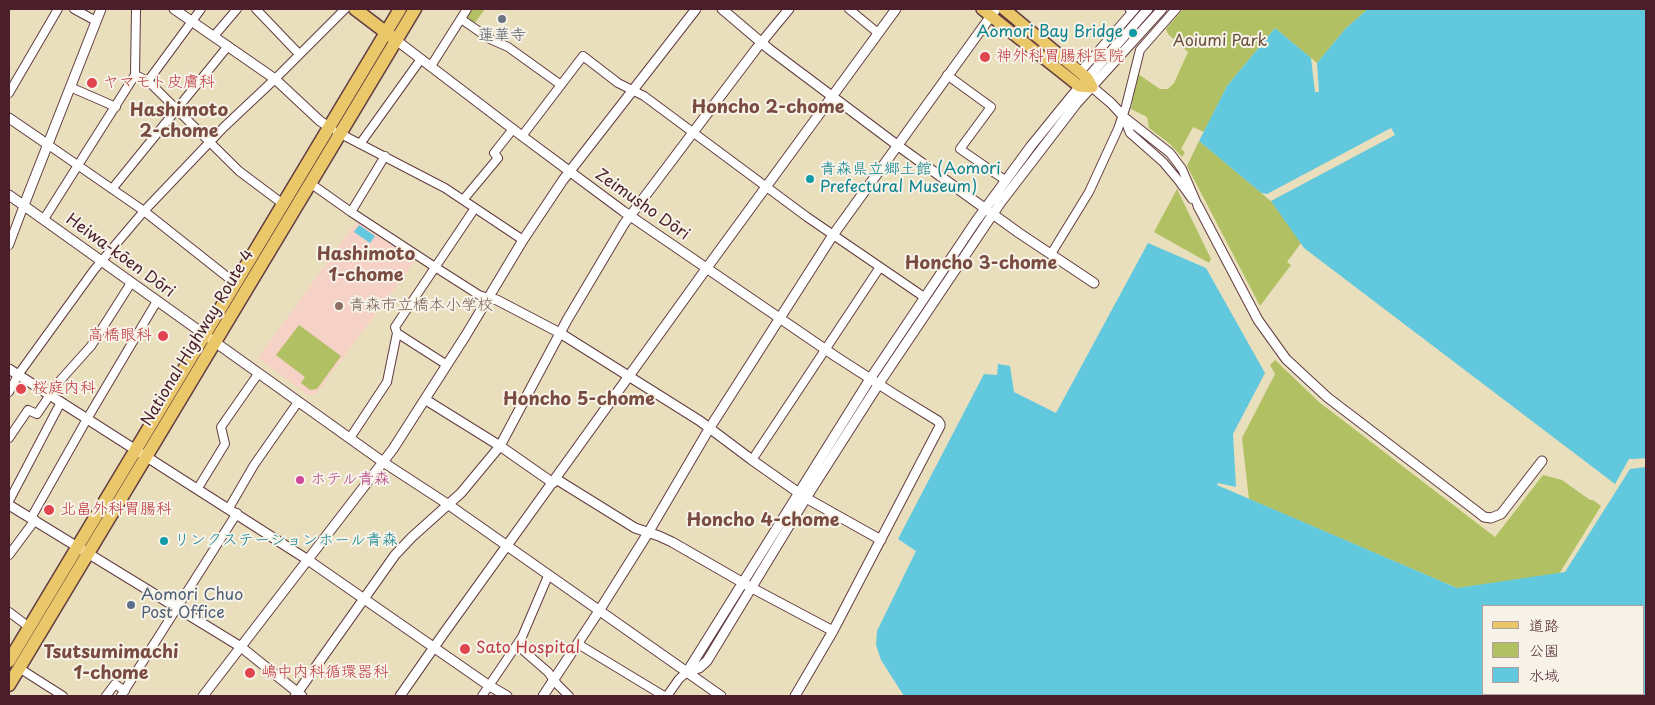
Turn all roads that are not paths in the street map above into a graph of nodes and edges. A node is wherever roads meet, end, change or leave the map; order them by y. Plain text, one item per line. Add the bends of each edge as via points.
1 (58, 9) edge
2 (74, 9) edge
3 (101, 9) edge
4 (136, 9) edge
5 (174, 9) edge
6 (201, 9) edge
7 (237, 9) edge
8 (256, 9) edge
9 (344, 9) edge
10 (355, 9) edge
11 (400, 9) edge
12 (415, 9) edge
13 (467, 9) edge
14 (696, 9) edge
15 (722, 9) edge
16 (789, 9) edge
17 (849, 9) edge
18 (896, 9) edge
19 (1004, 9) edge
20 (1148, 9) edge
21 (1162, 9) edge
22 (1176, 9) edge
23 (1132, 10) edge
24 (990, 11) edge
25 (461, 19) junction
26 (96, 21) junction
27 (192, 21) junction
28 (878, 33) junction
29 (214, 36) junction
30 (391, 36) junction
31 (761, 42) junction
32 (228, 46) junction
33 (299, 54) junction
34 (421, 59) junction
35 (431, 66) junction
36 (135, 75) junction
37 (947, 75) junction
38 (275, 79) junction
39 (148, 81) junction
40 (1085, 81) junction
41 (561, 86) junction
42 (70, 87) junction
43 (632, 90) junction
44 (9, 93) edge
45 (831, 97) junction
46 (116, 107) junction
47 (176, 109) junction
48 (1124, 116) junction
49 (9, 118) edge
50 (513, 129) junction
51 (334, 130) junction
52 (692, 132) junction
53 (522, 136) junction
54 (209, 142) junction
55 (48, 144) junction
56 (360, 144) junction
57 (896, 145) junction
58 (385, 156) junction
59 (78, 164) junction
60 (569, 171) junction
61 (1005, 180) junction
62 (310, 183) junction
63 (765, 187) junction
64 (112, 189) junction
65 (9, 195) edge
66 (463, 200) junction
67 (283, 204) junction
68 (24, 205) junction
69 (1198, 206) junction
70 (476, 208) junction
71 (985, 208) junction
72 (144, 211) junction
73 (351, 212) junction
74 (993, 214) junction
75 (630, 215) junction
76 (44, 220) junction
77 (833, 235) junction
78 (523, 240) junction
79 (9, 245) edge
80 (1051, 254) junction
81 (101, 261) junction
82 (880, 267) junction
83 (435, 268) junction
84 (706, 269) junction
85 (131, 283) junction
86 (235, 283) junction
87 (1094, 283) dead end
88 (924, 297) junction
89 (488, 298) junction
90 (157, 302) junction
91 (780, 319) junction
92 (397, 333) junction
93 (560, 333) junction
94 (209, 339) junction
95 (825, 349) junction
96 (447, 365) junction
97 (9, 369) edge
98 (258, 374) junction
99 (18, 375) junction
100 (630, 377) junction
101 (870, 379) junction
102 (878, 385) junction
103 (9, 392) edge
104 (49, 394) junction
105 (426, 400) junction
106 (61, 402) junction
107 (298, 402) junction
108 (87, 419) junction
109 (709, 429) junction
110 (9, 438) edge
111 (350, 438) junction
112 (500, 446) junction
113 (141, 452) junction
114 (752, 460) junction
115 (1542, 461) dead end
116 (383, 462) junction
117 (554, 481) junction
118 (198, 488) junction
119 (802, 495) junction
120 (9, 501) edge
121 (9, 505) edge
122 (449, 505) junction
123 (233, 511) junction
124 (33, 519) junction
125 (648, 533) junction
126 (880, 540) junction
127 (507, 546) junction
128 (83, 549) junction
129 (9, 555) edge
130 (308, 560) junction
131 (548, 576) junction
132 (743, 583) junction
133 (752, 588) junction
134 (363, 598) junction
135 (178, 607) junction
136 (9, 612) edge
137 (599, 612) junction
138 (29, 627) junction
139 (833, 631) junction
140 (578, 644) junction
141 (517, 645) junction
142 (434, 646) junction
143 (241, 647) junction
144 (14, 665) edge
145 (687, 672) junction
146 (554, 681) junction
147 (9, 685) edge
148 (488, 685) junction
149 (123, 693) edge
150 (298, 695) edge
151 (63, 696) edge
152 (106, 696) edge
153 (202, 696) edge
154 (400, 696) edge
155 (482, 696) edge
156 (507, 696) edge
157 (544, 696) edge
158 (569, 696) edge
159 (666, 696) edge
160 (721, 696) edge
161 (795, 696) edge

1 - 44 street
2 - 26 street
3 - 26 street
4 - 36 street
5 - 27 street
6 - 27 street
7 - 29 street
8 - 33 street
9 - 33 street
10 - 30 highway
11 - 30 highway, National Highway Route 4
12 - 30 highway, National Highway Route 4
13 - 25 street
14 - 43 street
15 - 31 street
16 - 31 street
17 - 28 street
18 - 28 street
19 - 40 main road
20 - 40 street
21 - 40 street
22 - 48 street via 1140,50
23 - 40 street
24 - 37 street
24 - 40 main road
25 - 35 street
25 - 41 street via 508,47
26 - 42 street
27 - 29 street
27 - 39 street
28 - 45 street
29 - 32 street
30 - 34 street, Zeimusho Dōri
30 - 51 highway, National Highway Route 4
31 - 45 street
31 - 52 street
32 - 38 street
32 - 47 street
33 - 38 street
34 - 35 street, Zeimusho Dōri
34 - 56 street
35 - 50 street, Zeimusho Dōri
36 - 39 street
36 - 46 street
37 - 57 street
37 - 61 street via 991,107 960,149
38 - 51 street
38 - 54 street
39 - 47 street
40 - 48 street
40 - 61 street
40 - 74 street via 1048,139
41 - 43 street via 583,56
41 - 53 street
42 - 46 street
42 - 55 street
43 - 52 street
43 - 60 street
45 - 57 street
45 - 63 street
46 - 59 street
47 - 54 street
47 - 64 street
48 - 69 street via 1130,133 1171,171
48 - 69 street via 1170,153 1182,169
48 - 80 street via 1089,192
49 - 55 street
50 - 53 street, Zeimusho Dōri
50 - 66 street via 494,153 498,158
51 - 56 street
51 - 62 highway, National Highway Route 4
51 - 67 highway, National Highway Route 4
52 - 63 street
52 - 75 street
53 - 60 street, Zeimusho Dōri
54 - 67 street via 240,172
54 - 72 street
55 - 59 street
55 - 68 street
56 - 58 street
57 - 71 street
57 - 77 street
58 - 66 street
58 - 73 street
59 - 64 street
59 - 76 street
60 - 75 street, Zeimusho Dōri
60 - 78 street
61 - 71 street
62 - 73 street
62 - 94 highway, National Highway Route 4
63 - 77 street
63 - 84 street
64 - 72 street
65 - 68 street, Heiwa-kōen Dōri
66 - 70 street
67 - 86 highway, National Highway Route 4
68 - 76 street, Heiwa-kōen Dōri
68 - 79 street
69 - 115 street via 1258,320 1286,359 1327,397 1484,517 1501,514
70 - 78 street
70 - 83 street
71 - 74 street
71 - 88 street
72 - 81 street
72 - 86 street
73 - 83 street
74 - 80 street
74 - 102 street
75 - 84 street, Zeimusho Dōri
75 - 93 street
76 - 81 street, Heiwa-kōen Dōri
77 - 82 street
77 - 91 street
78 - 89 street
80 - 87 street
81 - 85 street, Heiwa-kōen Dōri
81 - 99 street
82 - 88 street
82 - 95 street
83 - 89 street
83 - 92 street via 395,327
84 - 91 street, Zeimusho Dōri
84 - 100 street
85 - 90 street, Heiwa-kōen Dōri
85 - 104 street via 91,346
86 - 94 highway, National Highway Route 4
88 - 101 street
89 - 93 street via 498,300
89 - 96 street
90 - 94 street, Heiwa-kōen Dōri
90 - 108 street
91 - 95 street, Zeimusho Dōri
91 - 109 street
92 - 96 street
92 - 111 street via 387,382
93 - 100 street
93 - 112 street
94 - 98 street, Heiwa-kōen Dōri
94 - 113 highway, National Highway Route 4
95 - 101 street, Zeimusho Dōri
95 - 114 street
96 - 105 street
97 - 99 street
98 - 107 street, Heiwa-kōen Dōri
98 - 118 street via 221,427 225,444
99 - 103 street
99 - 104 street
100 - 109 street
100 - 117 street
101 - 102 street, Zeimusho Dōri
101 - 119 street
102 - 119 street
102 - 126 street, Zeimusho Dōri via 938,421 940,426
104 - 106 street
104 - 110 street via 37,414 28,410
105 - 112 street
105 - 116 street
106 - 108 street
106 - 120 street
107 - 111 street, Heiwa-kōen Dōri
107 - 123 street via 254,465
108 - 113 street
108 - 124 street
109 - 114 street
109 - 125 street
111 - 116 street, Heiwa-kōen Dōri
112 - 117 street
112 - 122 street
113 - 118 street
113 - 128 highway, National Highway Route 4
114 - 119 street
116 - 122 street, Heiwa-kōen Dōri
116 - 130 street
117 - 125 street
117 - 127 street
118 - 123 street
119 - 126 street
119 - 132 street
119 - 133 street
121 - 124 street
122 - 127 street, Heiwa-kōen Dōri
122 - 134 street via 403,546
123 - 130 street
123 - 135 street
124 - 128 street
124 - 129 street
125 - 132 street via 672,542
125 - 137 street
126 - 139 street
127 - 131 street, Heiwa-kōen Dōri
127 - 142 street
128 - 135 street
128 - 138 highway, National Highway Route 4
128 - 144 highway, National Highway Route 4
130 - 134 street
130 - 143 street
131 - 137 street, Heiwa-kōen Dōri
131 - 141 street
132 - 133 street
132 - 145 street
133 - 139 street
133 - 145 street via 703,666
134 - 142 street
134 - 150 street
135 - 143 street
135 - 149 street
136 - 138 street
137 - 140 street
137 - 145 street, Heiwa-kōen Dōri
138 - 144 highway, National Highway Route 4
139 - 161 street
140 - 146 street
140 - 159 street
141 - 146 street
141 - 148 street
142 - 148 street
142 - 154 street
143 - 150 street
143 - 153 street
144 - 147 highway, National Highway Route 4
144 - 151 street
145 - 159 street
145 - 160 street, Heiwa-kōen Dōri
146 - 157 street
146 - 158 street
148 - 155 street
148 - 156 street
149 - 152 street via 114,684

